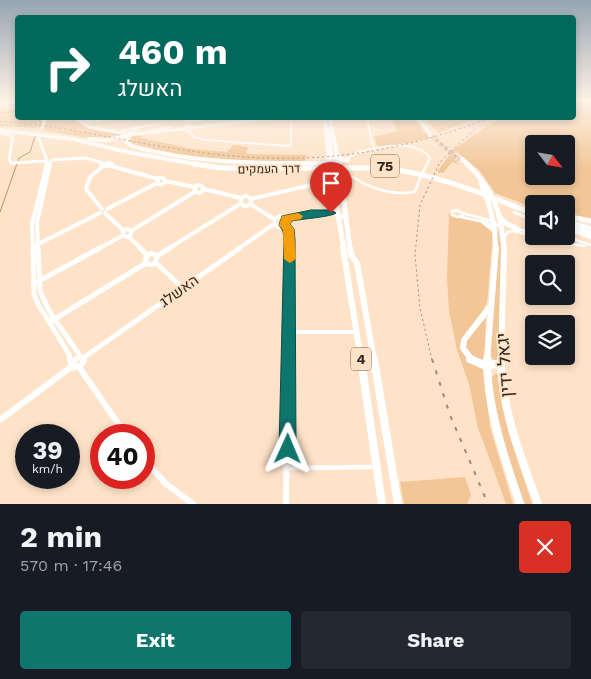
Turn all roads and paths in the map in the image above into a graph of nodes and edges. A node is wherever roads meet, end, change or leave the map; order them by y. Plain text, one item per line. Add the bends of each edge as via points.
1 (44, 124) edge
2 (84, 124) edge
3 (187, 124) edge
4 (219, 124) edge
5 (292, 124) edge
6 (330, 124) edge
7 (369, 124) edge
8 (423, 124) edge
9 (426, 124) edge
10 (325, 125) joint
11 (142, 126) junction
12 (172, 127) dead end
13 (42, 128) dead end
14 (188, 128) junction
15 (0, 130) edge
16 (122, 131) dead end
17 (134, 133) junction
18 (127, 136) junction
19 (38, 137) dead end
20 (333, 138) junction
21 (89, 139) junction
22 (375, 146) junction
23 (384, 149) junction
24 (374, 150) junction
25 (132, 153) junction
26 (162, 156) junction
27 (338, 156) junction
28 (181, 158) junction
29 (461, 159) tunnel mouth
30 (49, 160) junction
31 (348, 160) junction
32 (317, 163) junction
33 (103, 165) junction
34 (335, 167) junction
35 (254, 168) junction
36 (345, 173) junction
37 (341, 180) junction
38 (157, 181) junction
39 (320, 183) dead end
40 (195, 189) junction
41 (341, 190) junction
42 (334, 192) junction
43 (251, 198) junction
44 (241, 201) junction
45 (510, 203) junction
46 (250, 204) junction
47 (525, 207) edge
48 (525, 210) edge
49 (104, 211) junction
50 (514, 212) dead end
51 (327, 213) junction
52 (462, 213) junction
53 (342, 215) junction
54 (460, 217) junction
55 (525, 217) edge
56 (575, 218) edge
57 (482, 220) junction
58 (589, 220) edge
59 (274, 221) junction
60 (285, 222) junction
61 (498, 223) junction
62 (575, 224) edge
63 (591, 228) edge
64 (518, 229) junction
65 (575, 229) edge
66 (575, 230) edge
67 (132, 231) junction
68 (525, 232) edge
69 (123, 233) junction
70 (525, 233) edge
71 (591, 233) edge
72 (128, 236) junction
73 (591, 237) edge
74 (575, 240) edge
75 (503, 243) junction
76 (575, 244) edge
77 (35, 245) junction
78 (591, 246) edge
79 (148, 256) junction
80 (157, 256) junction
81 (155, 262) junction
82 (146, 263) junction
83 (36, 283) junction
84 (183, 288) junction
85 (490, 305) junction
86 (52, 320) junction
87 (289, 332) junction
88 (353, 332) dead end
89 (82, 357) junction
90 (501, 364) junction
91 (71, 365) junction
92 (487, 366) junction
93 (79, 367) junction
94 (0, 420) edge
95 (118, 424) edge
96 (371, 467) dead end
97 (287, 468) junction
98 (155, 473) edge
99 (193, 504) edge
100 (286, 504) edge
101 (382, 504) edge
102 (398, 504) edge
103 (520, 504) edge
104 (538, 504) edge

1 - 13 street
2 - 18 street
3 - 14 street
4 - 14 street
5 - 14 street via 290,146 206,140 194,137
6 - 20 main road, 4
7 - 22 street
8 - 9 main road via 433,135
10 - 20 main road
10 - 32 main road via 328,160
11 - 12 street via 157,124 153,129
11 - 16 street
11 - 17 street
14 - 17 street
15 - 21 main road, דרך העמקים / 75
15 - 25 main road, דרך העמקים / 75 via 73,138
15 - 30 street via 13,136 11,163
17 - 18 street
18 - 21 main road
18 - 28 main road via 126,142 132,146
19 - 30 street
20 - 27 main road, 4
20 - 34 main road, 4
21 - 26 main road, דרך העמקים / 75
22 - 23 street
22 - 24 street
23 - 24 street
23 - 36 street via 405,146 427,153 430,160 414,191 404,194 378,188
24 - 31 street via 358,153
25 - 34 main road via 221,172 318,171
25 - 35 main road, דרך העמקים / 75 via 211,167
26 - 28 main road
26 - 35 main road, דרך העמקים / 75
27 - 31 main road
27 - 34 main road, 4
28 - 32 main road via 241,164
29 - 61 main road via 484,189
30 - 33 street via 86,158
30 - 77 street via 32,224
31 - 34 street
32 - 34 main road
33 - 38 street
33 - 49 street via 90,178 86,189
34 - 36 street
34 - 37 main road, 4
34 - 41 main road
34 - 42 main road, 4
35 - 45 main road, דרך העמקים / 75 via 401,170 444,180
36 - 37 main road
37 - 41 main road, 4
38 - 40 street
38 - 49 street
39 - 43 street
40 - 44 street
40 - 67 street
41 - 53 main road, 4
42 - 51 main road via 334,208
42 - 53 main road, 4
43 - 44 street
43 - 46 street
44 - 46 street via 244,205
44 - 80 street
45 - 47 main road, דרך העמקים / 75
45 - 48 main road, דרך העמקים / 75
46 - 59 street
49 - 69 street
49 - 77 street
50 - 55 street
51 - 53 street
51 - 60 street
52 - 54 street
52 - 54 street via 452,212
52 - 57 street
53 - 101 main road, 4
53 - 102 main road, 4 via 357,263
54 - 57 street
56 - 58 main road
57 - 61 main road
57 - 61 main road via 490,218
59 - 60 street via 280,217
59 - 60 street via 278,226
59 - 84 street, האשלג
60 - 87 street via 290,240
61 - 64 street
61 - 64 main road
61 - 75 main road, יגאל ידין
61 - 85 main road, יגאל ידין
62 - 63 highway
64 - 68 street
65 - 71 main road
66 - 73 main road
67 - 69 street
67 - 72 street
69 - 72 street
69 - 83 street
70 - 75 street via 511,231 505,235
72 - 79 street
74 - 78 street
75 - 90 main road, יגאל ידין
76 - 78 street
77 - 83 street
79 - 80 street
79 - 82 street
80 - 81 street
81 - 82 street
81 - 84 street
82 - 86 street
83 - 86 street via 34,294 38,304
84 - 89 street, האשלג
85 - 92 main road, יגאל ידין
85 - 92 main road via 463,345 469,357
86 - 89 street
86 - 91 street
87 - 88 street
87 - 97 street
89 - 91 street, האשלג
89 - 93 street via 84,362
90 - 92 main road
90 - 104 main road, יגאל ידין via 513,432
91 - 93 street
91 - 94 street, האשלג
92 - 103 main road, יגאל ידין via 497,429
93 - 95 street
96 - 97 street
97 - 100 street
98 - 99 street via 176,494

